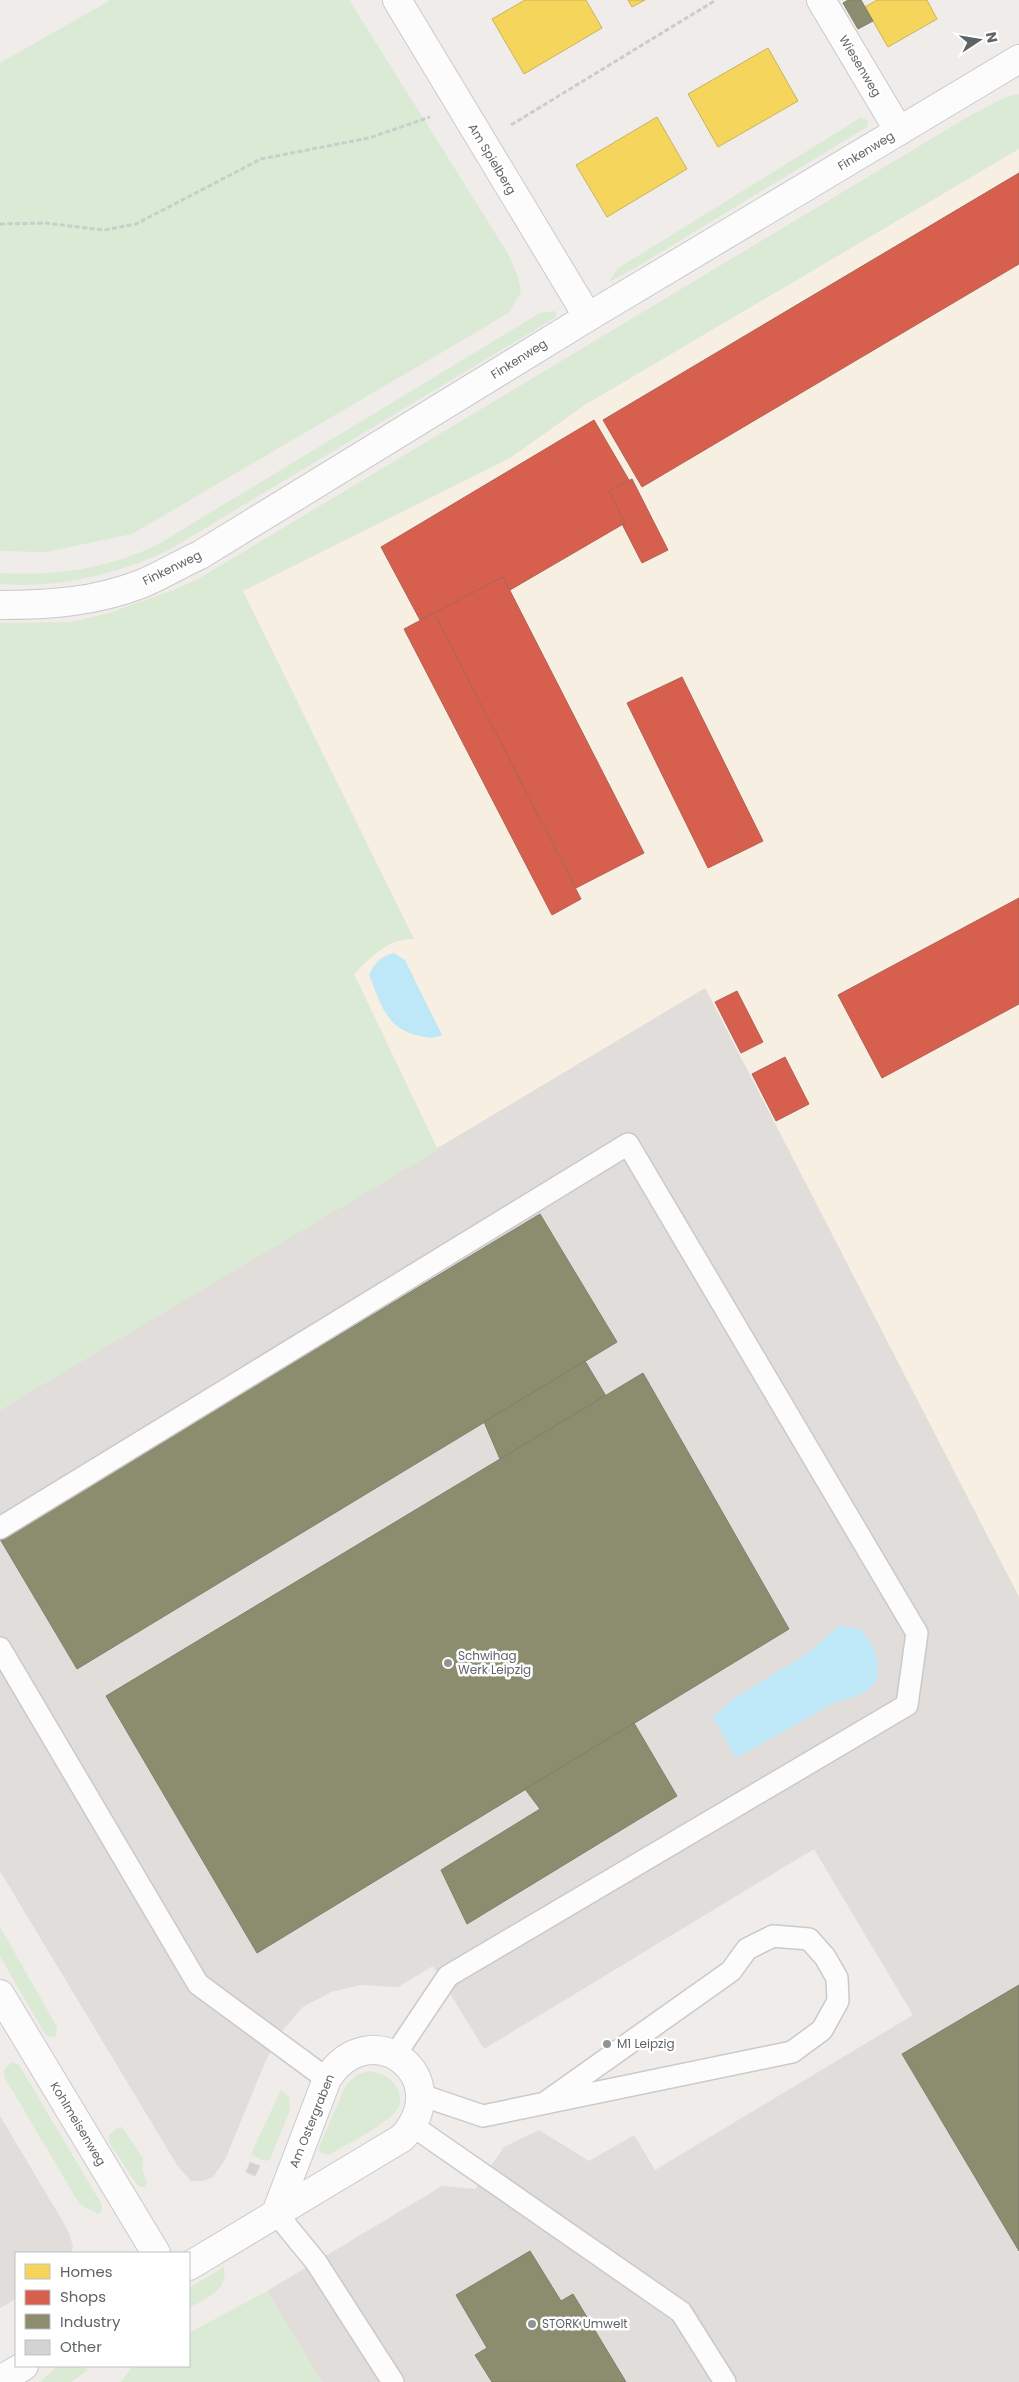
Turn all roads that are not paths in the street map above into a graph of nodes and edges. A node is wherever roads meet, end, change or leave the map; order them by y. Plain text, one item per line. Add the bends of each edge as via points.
1 (397, 0) edge
2 (821, 0) edge
3 (1019, 59) edge
4 (899, 131) junction
5 (588, 317) junction
6 (0, 605) edge
7 (0, 1528) edge
8 (0, 1648) edge
9 (0, 1994) edge
10 (395, 2055) junction
11 (327, 2079) junction
12 (421, 2094) junction
13 (546, 2102) junction
14 (413, 2126) junction
15 (276, 2213) junction
16 (155, 2252) edge
17 (190, 2265) edge
18 (22, 2367) edge
19 (0, 2380) edge
20 (393, 2382) edge
21 (725, 2382) edge

1 - 5 street, Am Spielberg
2 - 4 street, Wiesenweg
3 - 4 street, Finkenweg
4 - 5 street, Finkenweg
5 - 6 street, Finkenweg via 200,555 140,584 92,598 43,605
7 - 10 lane via 628,1144 917,1633 907,1705 448,1976
8 - 11 lane via 198,1984
9 - 16 street, Kohlmeisenweg
10 - 11 street, Am Ostergraben via 380,2050 348,2055
10 - 12 street via 408,2065
11 - 15 street, Am Ostergraben
12 - 13 lane via 483,2116
12 - 14 street via 420,2111
13 - 13 lane via 792,2052 822,2030 838,2001 837,1978 825,1957 809,1940 773,1936 748,1949 731,1971
14 - 15 street via 402,2138
14 - 21 lane via 681,2312
15 - 17 street
15 - 20 lane via 316,2262
18 - 19 street

